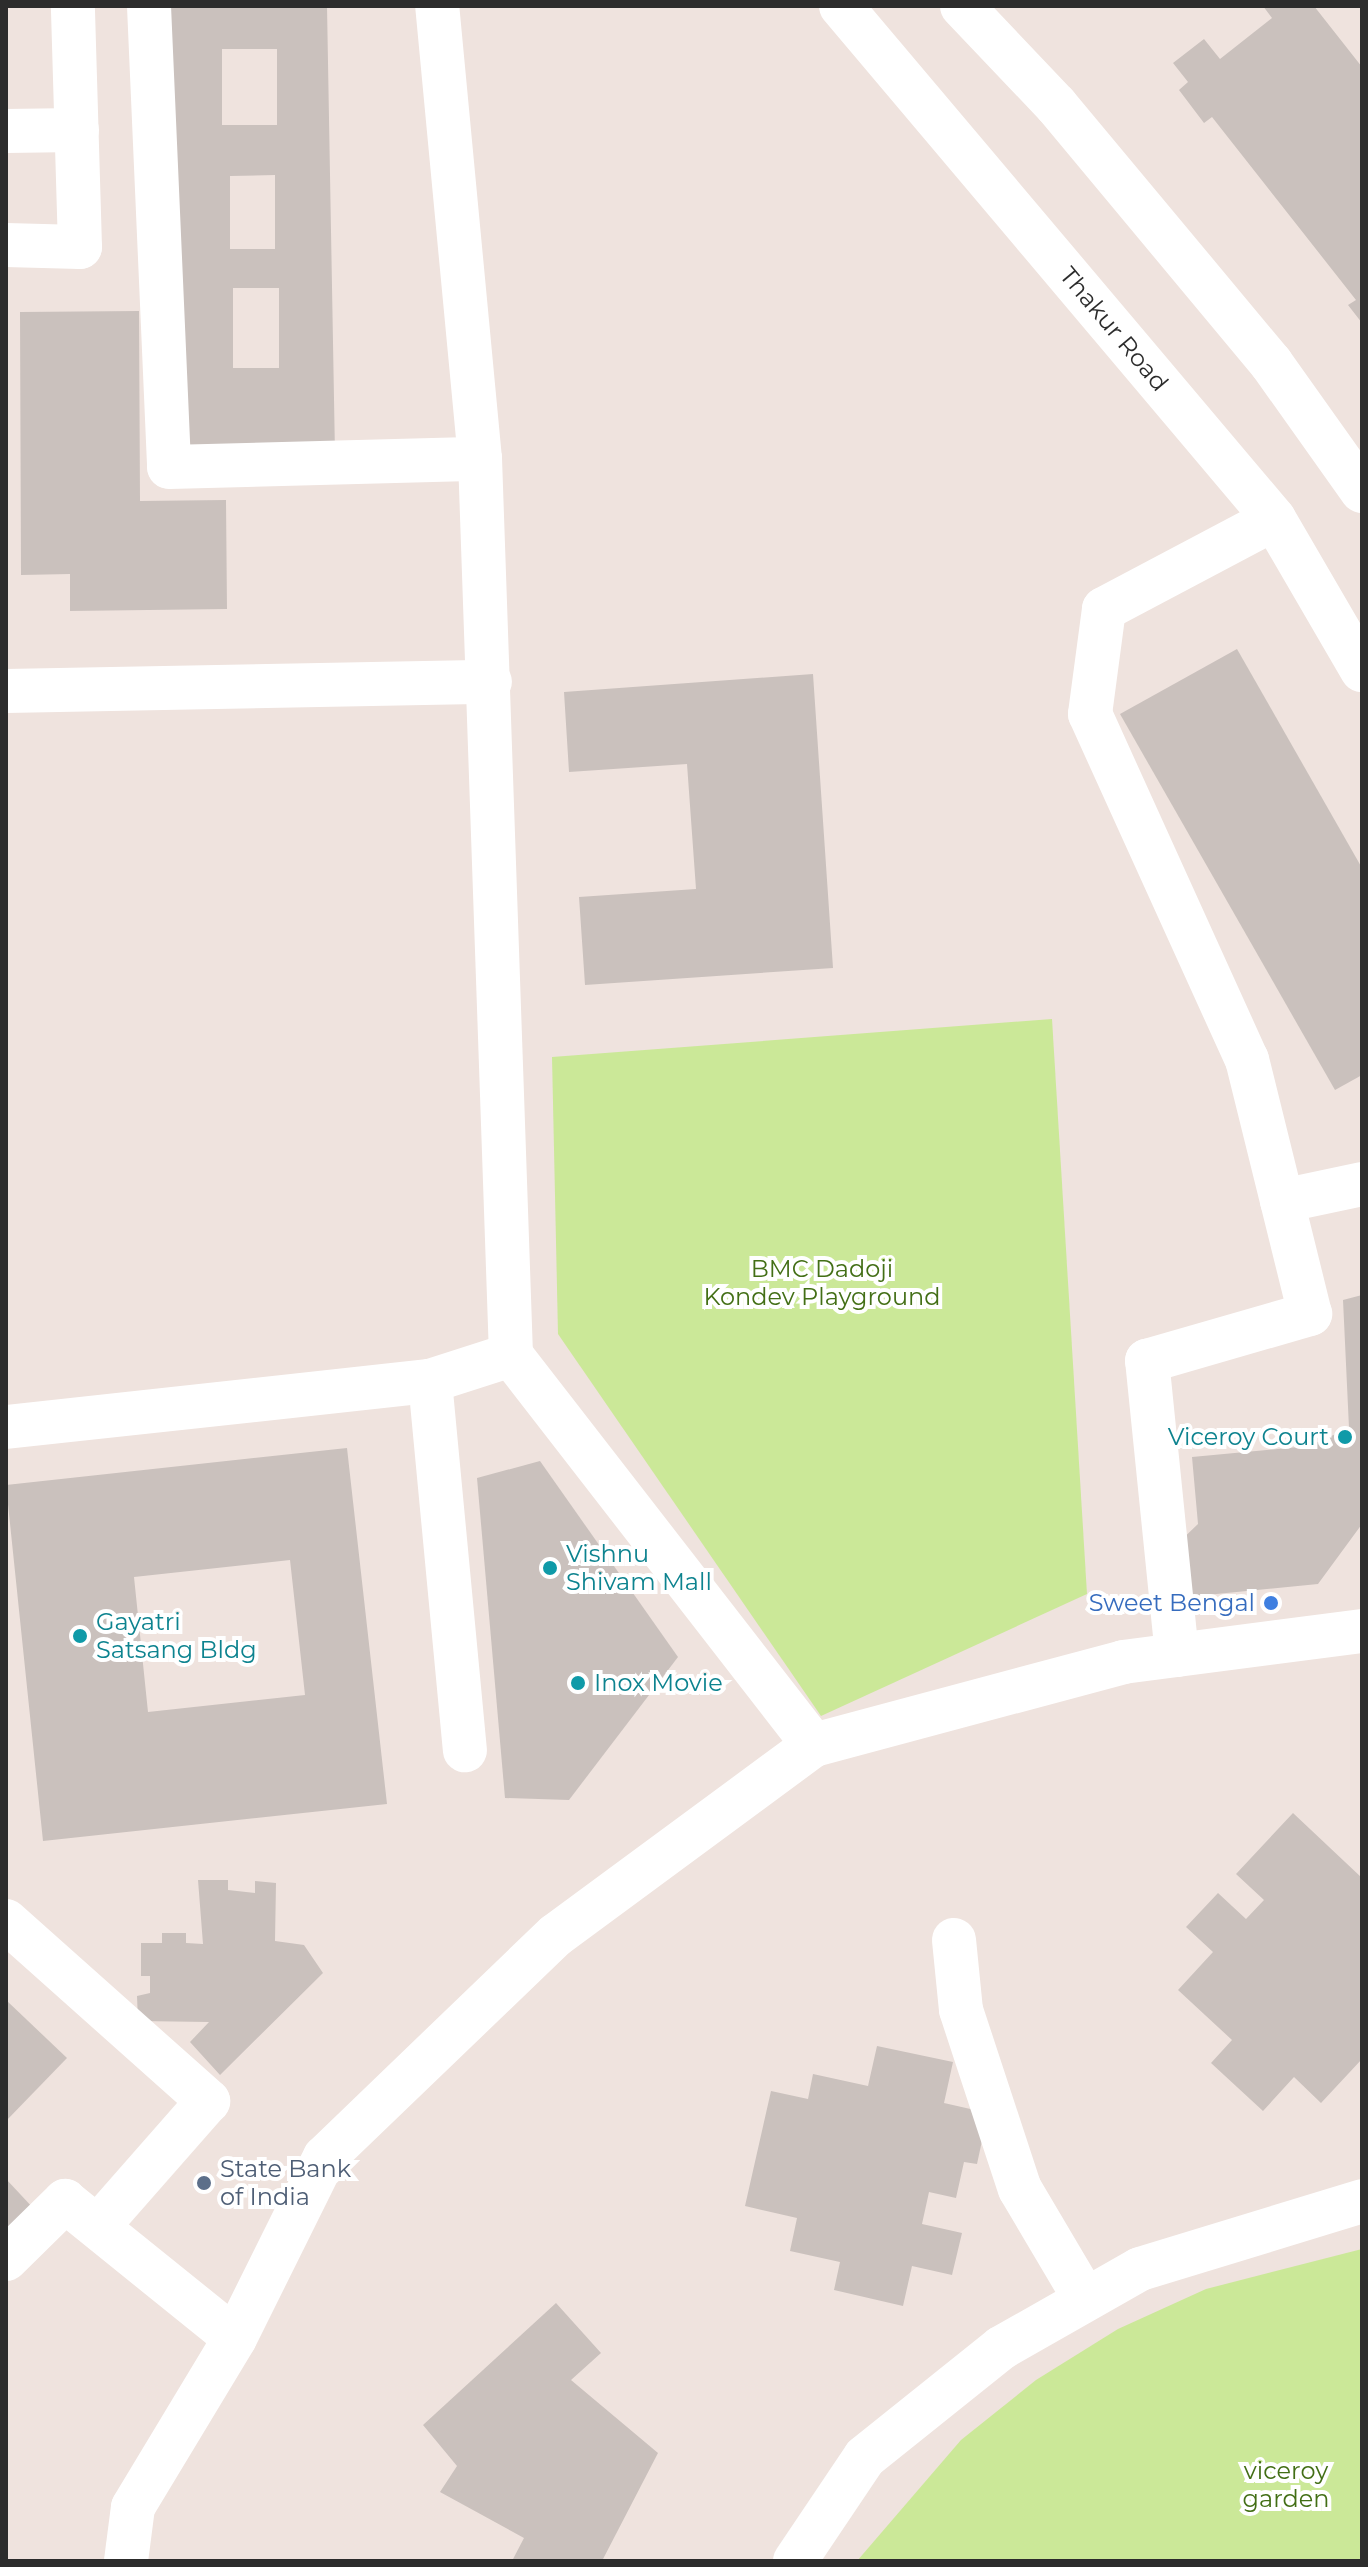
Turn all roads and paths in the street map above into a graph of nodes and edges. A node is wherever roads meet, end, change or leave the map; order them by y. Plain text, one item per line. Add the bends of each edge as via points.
1 (73, 6) edge
2 (149, 6) edge
3 (437, 6) edge
4 (841, 6) edge
5 (962, 6) edge
6 (77, 130) junction
7 (6, 131) edge
8 (6, 245) edge
9 (480, 459) junction
10 (1362, 491) edge
11 (1274, 519) junction
12 (1362, 670) edge
13 (490, 682) junction
14 (6, 691) edge
15 (1362, 1184) edge
16 (1282, 1201) junction
17 (511, 1355) junction
18 (430, 1381) junction
19 (6, 1427) edge
20 (1362, 1631) edge
21 (1177, 1655) junction
22 (814, 1745) junction
23 (465, 1750) dead end
24 (6, 1921) edge
25 (954, 1940) dead end
26 (1362, 2201) edge
27 (98, 2226) junction
28 (6, 2259) edge
29 (1085, 2299) junction
30 (235, 2338) junction
31 (126, 2561) edge
32 (795, 2561) edge

1 - 6 street
2 - 9 street via 169,467
3 - 9 street
4 - 11 street, Thakur Road
5 - 10 street via 1056,105 1271,363
6 - 7 street
6 - 8 street via 80,247
9 - 13 street
11 - 12 street, Thakur Road
11 - 16 street via 1104,609 1090,714 1247,1060
13 - 14 street
13 - 17 street
15 - 16 street
16 - 21 street via 1310,1314 1147,1361
17 - 18 street
17 - 22 street
18 - 19 street
18 - 23 street
20 - 21 street
21 - 22 street via 1123,1662
22 - 30 street via 556,1935 325,2157
24 - 27 street via 208,2101
25 - 29 street via 961,2010 1020,2189
26 - 29 street via 1140,2269
27 - 28 street via 65,2201
27 - 30 street
29 - 32 street via 1001,2348 865,2457
30 - 31 street via 133,2507

